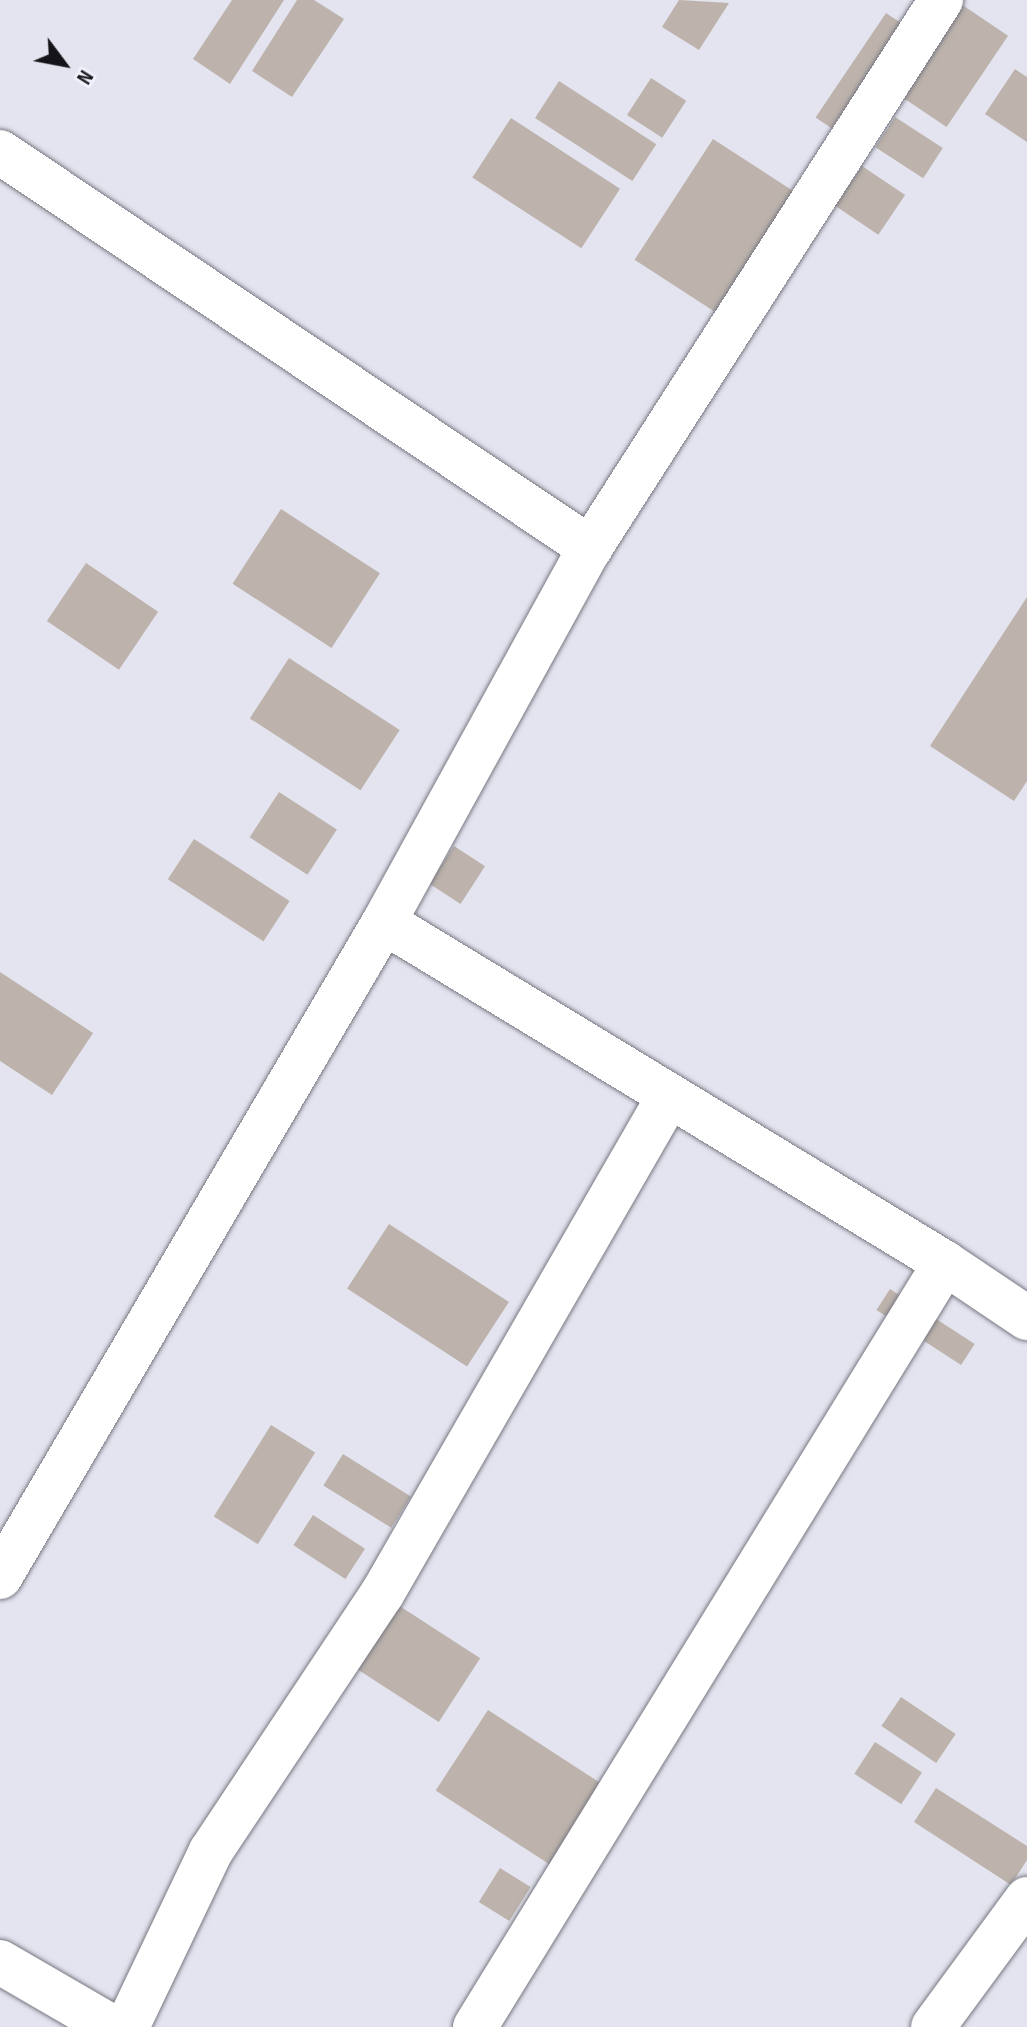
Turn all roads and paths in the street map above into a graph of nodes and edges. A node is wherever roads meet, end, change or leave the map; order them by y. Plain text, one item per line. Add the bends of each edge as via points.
1 (941, 0) edge
2 (0, 152) edge
3 (590, 548) junction
4 (384, 922) junction
5 (669, 1096) junction
6 (945, 1263) junction
7 (1027, 1318) edge
8 (0, 1577) edge
9 (1027, 1899) edge
10 (0, 1962) edge
11 (112, 2027) edge
12 (127, 2027) edge
13 (475, 2027) edge
14 (933, 2027) edge

1 - 3 street
2 - 3 street
3 - 4 street
4 - 5 street
4 - 8 street
5 - 6 street
5 - 12 street via 382,1594 211,1851
6 - 7 street
6 - 13 street
9 - 14 street
10 - 11 street

